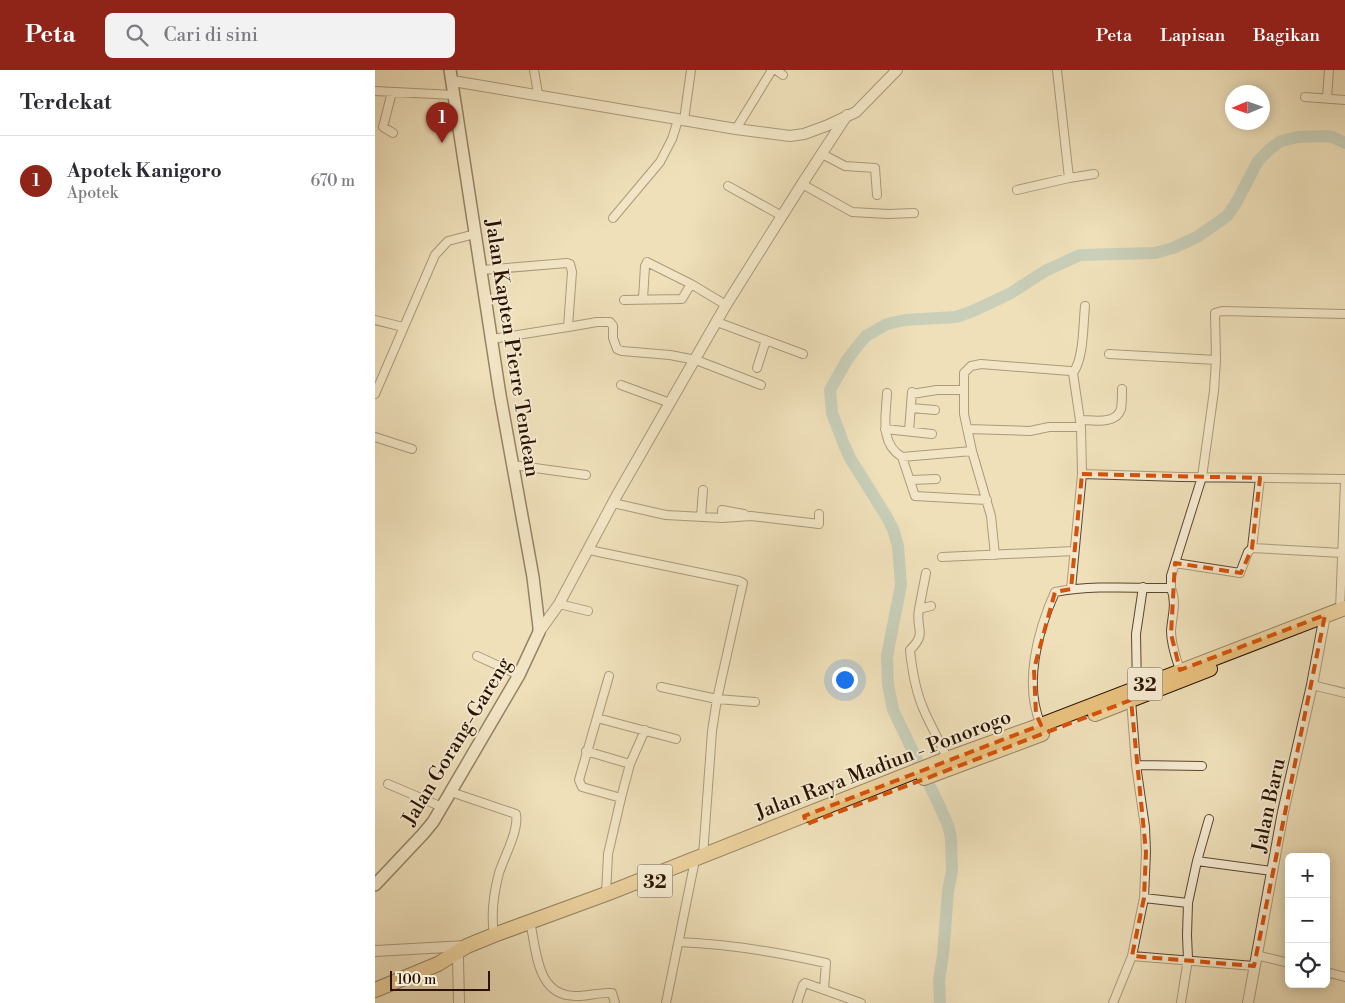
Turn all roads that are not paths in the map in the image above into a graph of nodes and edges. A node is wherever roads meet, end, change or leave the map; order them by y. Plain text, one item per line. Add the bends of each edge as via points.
1 (534, 70) edge
2 (691, 70) edge
3 (772, 70) edge
4 (776, 70) edge
5 (897, 70) edge
6 (1057, 70) edge
7 (1329, 70) edge
8 (452, 75) edge
9 (783, 75) dead end
10 (375, 91) edge
11 (392, 92) junction
12 (454, 94) junction
13 (538, 94) junction
14 (1305, 97) dead end
15 (1327, 98) junction
16 (1345, 100) edge
17 (847, 115) junction
18 (681, 120) junction
19 (736, 130) junction
20 (393, 134) dead end
21 (823, 154) junction
22 (1095, 174) dead end
23 (1069, 178) junction
24 (802, 184) junction
25 (728, 186) dead end
26 (1017, 190) dead end
27 (877, 195) dead end
28 (914, 213) dead end
29 (782, 216) junction
30 (613, 218) dead end
31 (475, 234) junction
32 (482, 270) junction
33 (691, 284) junction
34 (643, 299) junction
35 (625, 300) dead end
36 (726, 305) junction
37 (1085, 306) dead end
38 (1345, 314) edge
39 (375, 320) edge
40 (717, 322) junction
41 (403, 327) junction
42 (568, 327) junction
43 (492, 339) junction
44 (766, 340) junction
45 (803, 354) dead end
46 (1109, 354) dead end
47 (696, 360) junction
48 (1216, 360) junction
49 (757, 368) dead end
50 (1073, 373) junction
51 (621, 384) dead end
52 (761, 384) dead end
53 (1122, 389) dead end
54 (964, 390) junction
55 (887, 393) dead end
56 (375, 394) edge
57 (670, 403) junction
58 (911, 408) junction
59 (935, 410) dead end
60 (1081, 423) junction
61 (885, 429) junction
62 (967, 429) junction
63 (909, 432) junction
64 (932, 434) dead end
65 (375, 437) edge
66 (412, 449) dead end
67 (972, 451) junction
68 (902, 457) junction
69 (513, 465) junction
70 (1082, 474) junction
71 (587, 475) dead end
72 (1202, 477) junction
73 (1260, 478) junction
74 (937, 479) dead end
75 (911, 480) junction
76 (1345, 483) edge
77 (703, 490) dead end
78 (987, 500) junction
79 (613, 503) junction
80 (819, 514) dead end
81 (701, 517) junction
82 (1252, 548) junction
83 (589, 550) junction
84 (1074, 551) junction
85 (1342, 553) junction
86 (995, 555) junction
87 (942, 557) dead end
88 (1175, 562) junction
89 (926, 573) dead end
90 (1143, 587) junction
91 (1171, 588) junction
92 (1071, 589) junction
93 (559, 604) junction
94 (931, 606) dead end
95 (919, 609) junction
96 (588, 611) dead end
97 (1343, 611) edge
98 (1325, 620) junction
99 (539, 632) junction
100 (477, 656) dead end
101 (1181, 670) junction
102 (519, 675) junction
103 (609, 676) dead end
104 (1312, 685) junction
105 (661, 687) dead end
106 (1345, 693) edge
107 (1135, 695) junction
108 (717, 699) junction
109 (755, 702) dead end
110 (597, 718) junction
111 (1041, 725) junction
112 (645, 730) junction
113 (676, 739) dead end
114 (1002, 744) junction
115 (586, 751) junction
116 (945, 758) junction
117 (631, 764) junction
118 (1136, 766) junction
119 (1202, 766) dead end
120 (388, 784) dead end
121 (451, 792) junction
122 (621, 798) junction
123 (442, 807) junction
124 (1209, 819) dead end
125 (699, 861) junction
126 (1197, 862) junction
127 (1272, 871) junction
128 (375, 885) edge
129 (606, 894) junction
130 (1144, 898) junction
131 (1187, 903) junction
132 (531, 926) junction
133 (494, 935) junction
134 (679, 942) junction
135 (467, 946) junction
136 (375, 951) edge
137 (1256, 954) junction
138 (1132, 956) junction
139 (458, 959) junction
140 (1189, 959) junction
141 (1285, 962) edge
142 (437, 964) junction
143 (1255, 966) junction
144 (1330, 973) edge
145 (1345, 977) edge
146 (375, 990) edge
147 (824, 990) junction
148 (459, 1003) edge
149 (615, 1003) edge
150 (666, 1003) edge
151 (797, 1003) edge
152 (861, 1003) edge
153 (1113, 1003) edge
154 (1181, 1003) edge
155 (1247, 1003) edge

1 - 13 street
2 - 18 street
3 - 19 street
4 - 9 street
5 - 17 street via 856,112
6 - 23 street
7 - 15 street
8 - 12 main road, Jalan Kapten Pierre Tendean
8 - 13 street
10 - 11 street
11 - 12 street
11 - 20 street via 383,127
12 - 31 main road, Jalan Kapten Pierre Tendean
13 - 18 street
14 - 15 street
15 - 16 street
17 - 19 street via 804,134 776,135
17 - 21 street
18 - 19 street
18 - 30 street via 660,162
21 - 24 street
21 - 27 street via 845,166 875,168
22 - 23 street
23 - 26 street
24 - 28 street via 853,212
24 - 29 street
25 - 29 street
29 - 36 street
31 - 32 main road, Jalan Kapten Pierre Tendean
31 - 41 street via 448,241 435,255
32 - 42 street via 570,264 572,282
32 - 43 main road, Jalan Kapten Pierre Tendean
33 - 34 street via 682,299
33 - 34 street via 647,262
33 - 36 street
34 - 35 street
36 - 40 street
37 - 50 street via 1080,356
38 - 48 street via 1216,312
39 - 41 street
40 - 44 street
40 - 47 street
41 - 56 street
42 - 43 street
42 - 47 street via 610,322 617,349
43 - 69 main road, Jalan Kapten Pierre Tendean
44 - 45 street
44 - 49 street
46 - 48 street
47 - 52 street
47 - 57 street
48 - 72 street
50 - 54 street via 981,364 971,366 964,373
50 - 60 street
51 - 57 street
53 - 60 street via 1121,409 1116,417
54 - 58 street via 912,393
54 - 62 street
55 - 61 street
57 - 79 street
58 - 59 street
58 - 63 street
60 - 62 street via 1030,432
60 - 70 street
61 - 63 street
61 - 68 street via 888,443
62 - 67 street
63 - 64 street
65 - 66 street
67 - 68 street
67 - 78 street
68 - 75 street
69 - 71 street
69 - 99 main road, Jalan Kapten Pierre Tendean via 533,577
70 - 72 street
70 - 84 street
72 - 73 street
72 - 88 street
73 - 76 street
73 - 82 street
74 - 75 street
75 - 78 street via 915,496
76 - 85 street
77 - 81 street
78 - 86 street
79 - 81 street via 665,515
79 - 83 street
80 - 81 street via 819,524 722,510 721,518
82 - 85 street
82 - 88 street via 1240,573
83 - 93 street
83 - 108 street via 742,582
84 - 86 street
84 - 92 street
85 - 97 street
86 - 87 street
88 - 91 street
89 - 95 street
90 - 91 street
90 - 92 street
90 - 107 street via 1136,634
91 - 101 street via 1175,602 1171,634
92 - 111 street via 1055,592 1033,669 1036,714
93 - 96 street
93 - 99 street
94 - 95 street
95 - 116 street via 920,634 911,650 912,670 923,709
97 - 98 highway, Jalan Raya Madiun - Ponorogo / 32
98 - 101 highway, Jalan Raya Madiun - Ponorogo / 32
98 - 104 street, Jalan Baru
98 - 107 highway, Jalan Raya Madiun - Ponorogo / 32
99 - 102 main road, Jalan Gorang-Gareng
100 - 102 street
101 - 107 highway, Jalan Raya Madiun - Ponorogo / 32
102 - 121 main road, Jalan Gorang-Gareng
103 - 110 street
104 - 106 street
104 - 127 street, Jalan Baru
105 - 108 street
107 - 111 highway, Jalan Raya Madiun - Ponorogo / 32
107 - 114 highway, Jalan Raya Madiun - Ponorogo / 32
107 - 118 street
108 - 109 street
108 - 125 street
110 - 112 street
110 - 115 street
111 - 114 highway, Jalan Raya Madiun - Ponorogo / 32
112 - 113 street
112 - 117 street
114 - 116 highway, Jalan Raya Madiun - Ponorogo / 32
115 - 117 street
115 - 122 street via 580,783 583,787
116 - 125 highway, Jalan Raya Madiun - Ponorogo / 32 via 870,795
117 - 122 street
118 - 119 street
118 - 130 street via 1145,827
120 - 123 street
121 - 123 main road, Jalan Gorang-Gareng
121 - 133 street via 516,814 516,824 499,874
122 - 129 street via 608,854
123 - 128 main road, Jalan Gorang-Gareng via 423,834
124 - 126 street
125 - 129 highway, Jalan Raya Madiun - Ponorogo / 32
125 - 132 highway, Jalan Raya Madiun - Ponorogo / 32
125 - 134 street
126 - 127 street
126 - 131 street
127 - 137 street, Jalan Baru
129 - 132 highway, Jalan Raya Madiun - Ponorogo / 32
130 - 131 street
130 - 138 street
131 - 140 street
132 - 133 highway, Jalan Raya Madiun - Ponorogo / 32
132 - 139 highway, Jalan Raya Madiun - Ponorogo / 32
132 - 149 street via 542,976 549,986 568,996 611,993
133 - 135 highway, Jalan Raya Madiun - Ponorogo / 32
134 - 147 street via 766,950 826,963
134 - 150 street
135 - 136 street
135 - 142 highway, Jalan Raya Madiun - Ponorogo / 32
137 - 141 street
137 - 143 street, Jalan Baru
138 - 140 street
138 - 153 street
139 - 142 highway, Jalan Raya Madiun - Ponorogo / 32
139 - 148 street
140 - 143 street
140 - 154 street
142 - 146 highway, Jalan Raya Madiun - Ponorogo / 32
143 - 155 street, Jalan Baru
144 - 145 street
147 - 151 street via 805,982
147 - 152 street

